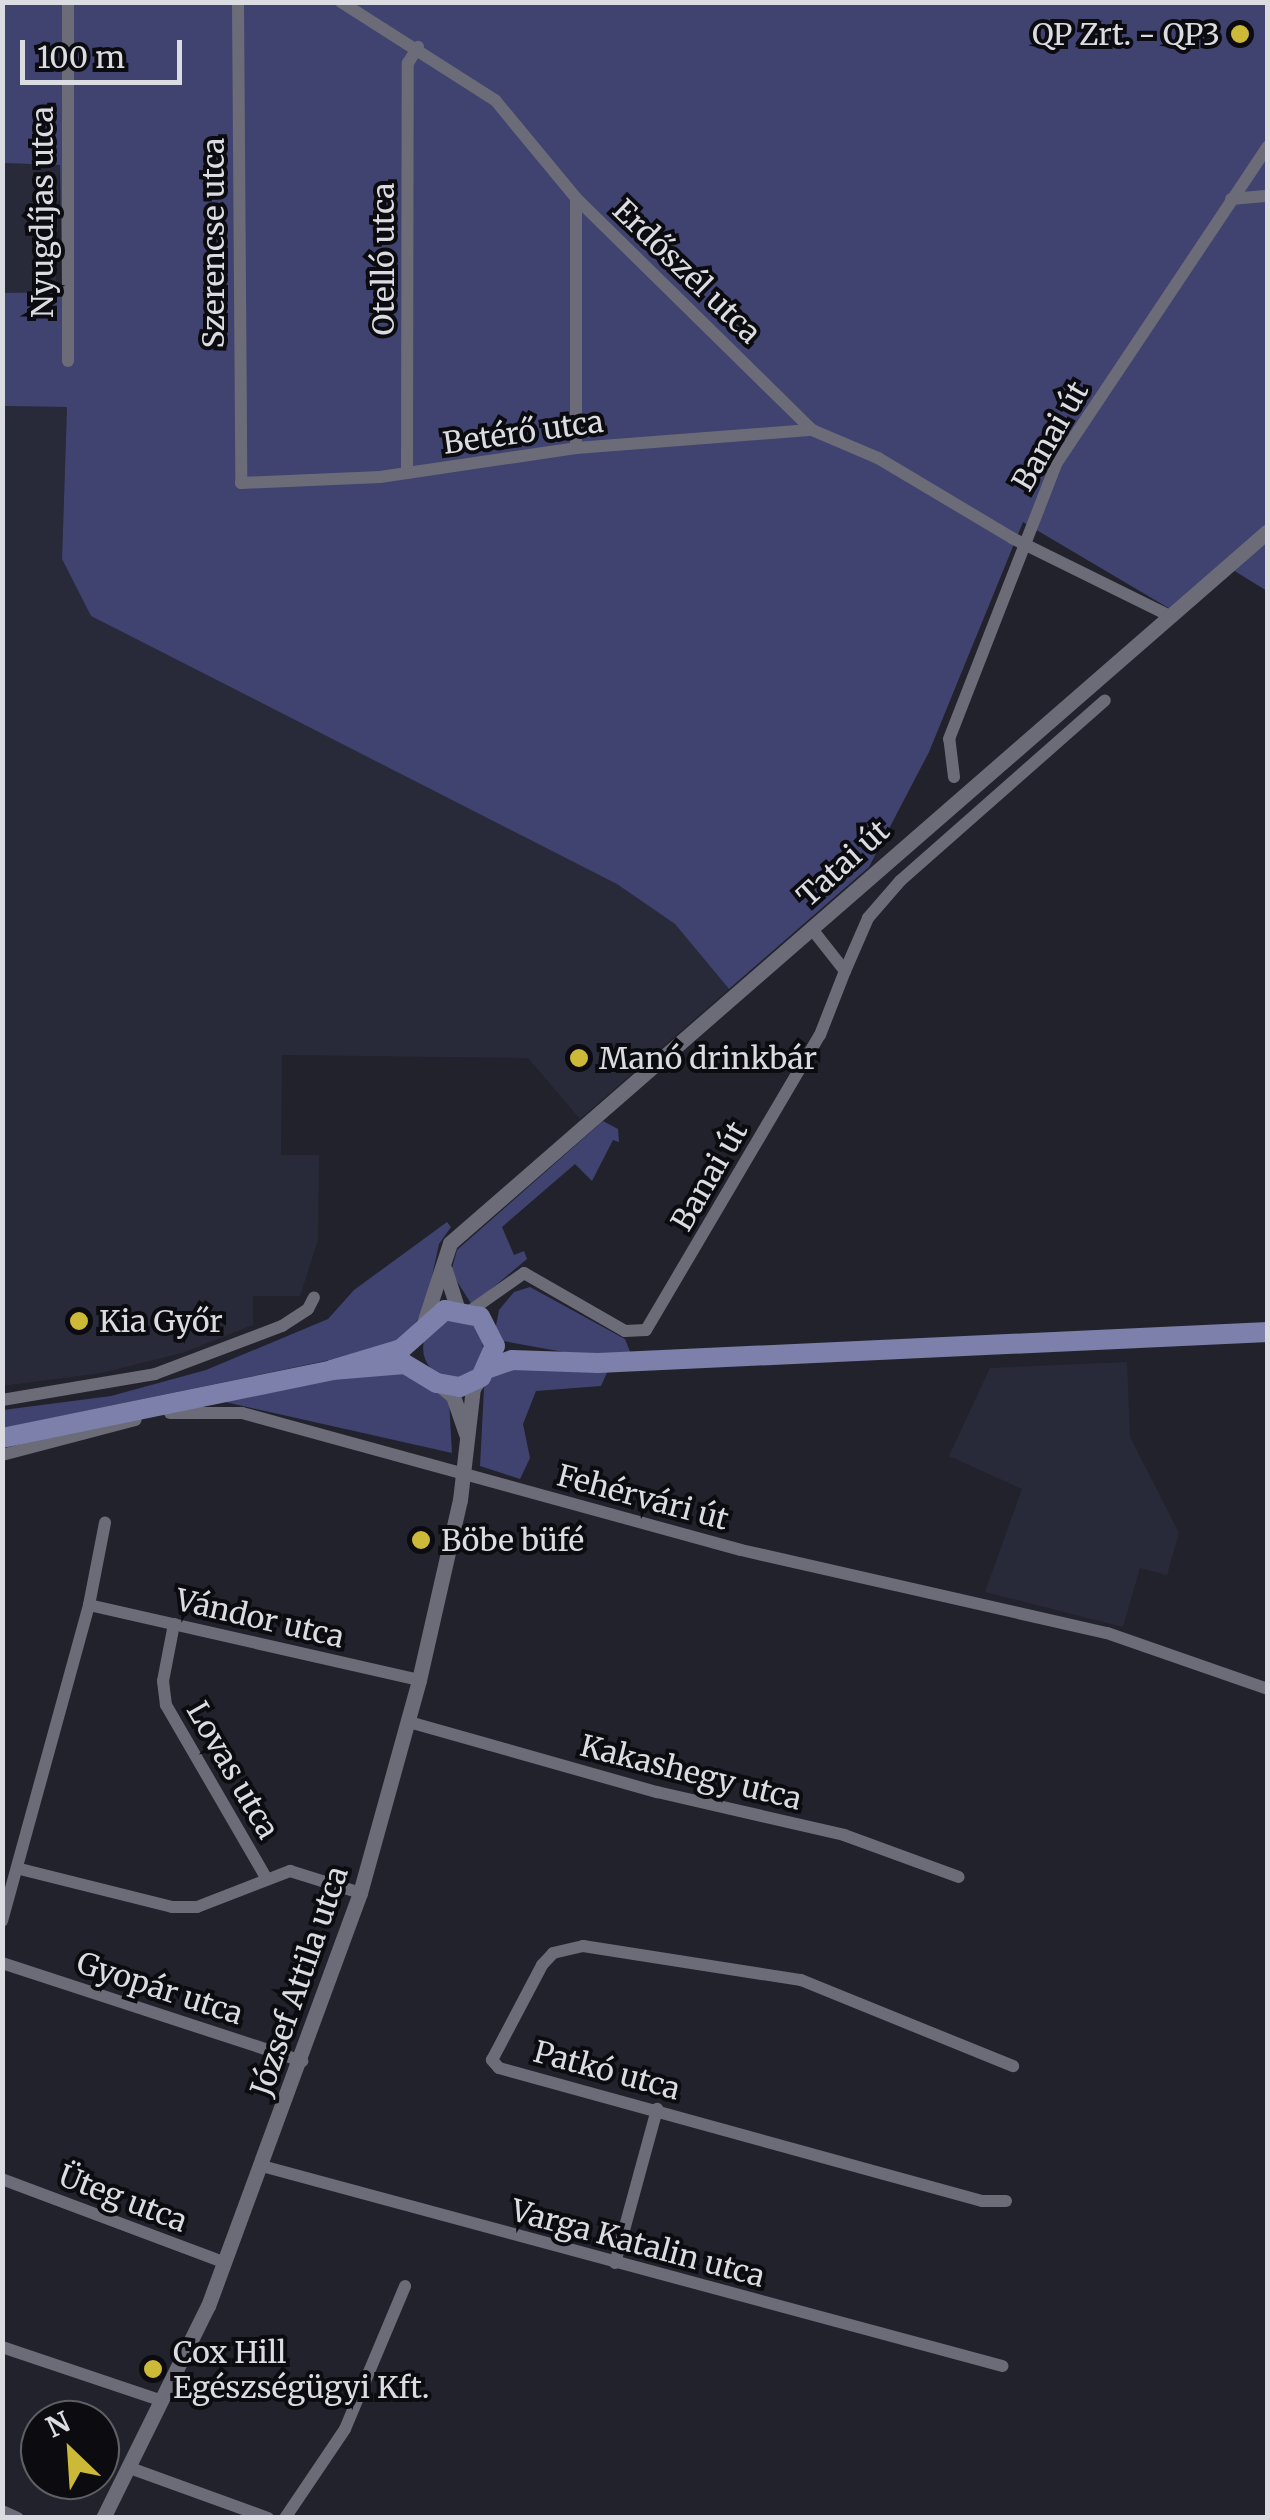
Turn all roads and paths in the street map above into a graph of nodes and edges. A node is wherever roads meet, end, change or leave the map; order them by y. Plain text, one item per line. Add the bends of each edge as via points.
1 (68, 2) edge
2 (238, 2) edge
3 (341, 2) edge
4 (418, 47) junction
5 (1268, 146) edge
6 (1268, 196) edge
7 (576, 198) junction
8 (1231, 199) junction
9 (68, 361) dead end
10 (812, 430) junction
11 (576, 448) junction
12 (407, 474) junction
13 (241, 483) joint
14 (1268, 531) edge
15 (1023, 542) junction
16 (1170, 616) junction
17 (1104, 700) dead end
18 (954, 776) dead end
19 (881, 866) junction
20 (900, 881) junction
21 (811, 928) junction
22 (845, 971) junction
23 (456, 1238) junction
24 (524, 1273) junction
25 (314, 1296) dead end
26 (463, 1310) junction
27 (421, 1328) junction
28 (490, 1330) junction
29 (1268, 1332) edge
30 (543, 1360) junction
31 (332, 1370) junction
32 (485, 1373) junction
33 (432, 1379) junction
34 (2, 1400) edge
35 (467, 1436) junction
36 (2, 1438) edge
37 (2, 1455) edge
38 (464, 1474) junction
39 (105, 1523) dead end
40 (89, 1605) junction
41 (174, 1624) junction
42 (420, 1680) junction
43 (1268, 1689) edge
44 (409, 1722) junction
45 (20, 1869) junction
46 (960, 1876) dead end
47 (266, 1879) junction
48 (360, 1893) junction
49 (2, 1921) edge
50 (2, 1963) edge
51 (302, 2061) junction
52 (1014, 2066) dead end
53 (657, 2109) junction
54 (262, 2166) junction
55 (2, 2179) edge
56 (1006, 2201) dead end
57 (225, 2263) junction
58 (615, 2263) junction
59 (405, 2286) dead end
60 (2, 2346) edge
61 (1002, 2366) dead end
62 (162, 2401) junction
63 (130, 2468) junction
64 (2, 2511) edge
65 (18, 2518) edge
66 (103, 2518) edge
67 (268, 2518) edge
68 (285, 2518) edge

1 - 9 street, Nyugdíjas utca
2 - 13 street, Szerencse utca
3 - 4 street, Erdőszél utca
4 - 7 street, Erdőszél utca via 495,100
4 - 12 street, Otelló utca via 408,64
5 - 8 street, Banai út
6 - 8 street
7 - 10 street, Erdőszél utca
7 - 11 street
8 - 15 street, Banai út via 1056,464
10 - 11 street, Betérő utca
10 - 15 street, Erdőszél utca via 878,458
11 - 12 street, Betérő utca
12 - 13 street, Betérő utca
14 - 16 street, Tatai út
15 - 16 street, Erdőszél utca
15 - 18 street, Banai út via 989,647 948,739
16 - 19 street, Tatai út
17 - 20 street, Tatai út
19 - 20 street
19 - 21 street, Tatai út
20 - 22 street, Tatai út via 868,918
21 - 22 street
21 - 23 street, Tatai út
22 - 24 street, Banai út via 820,1035 646,1330 624,1331
23 - 26 street via 445,1274
23 - 27 street, Tatai út via 442,1254 436,1300
24 - 26 street
24 - 28 street
25 - 34 street via 308,1309 282,1326 172,1368
26 - 27 main road
26 - 28 main road
27 - 31 main road via 394,1353
27 - 33 main road via 416,1356
28 - 30 main road
28 - 32 main road
29 - 30 main road via 598,1363
30 - 32 main road
31 - 33 main road via 405,1364
31 - 36 main road
32 - 33 main road via 460,1387
32 - 35 street, József Attila utca via 473,1388
33 - 35 street, József Attila utca via 453,1396
35 - 38 street, József Attila utca
37 - 38 street, Fehérvári út via 183,1410 242,1412
38 - 42 street, József Attila utca
38 - 43 street, Fehérvári út via 741,1550 1107,1633
39 - 40 street
40 - 41 street, Vándor utca
40 - 45 street
41 - 42 street, Vándor utca
41 - 47 street, Lovas utca via 163,1682 166,1705
42 - 44 street, József Attila utca
44 - 46 street, Kakashegy utca via 657,1792 844,1835
44 - 48 street, József Attila utca
45 - 47 street via 196,1907
45 - 49 street
47 - 48 street via 302,1872
48 - 51 street, József Attila utca
50 - 51 street, Gyopár utca
51 - 54 street, József Attila utca
52 - 53 street, Patkó utca via 801,1980 583,1946 553,1954 492,2060 498,2068
53 - 56 street, Patkó utca via 982,2201
53 - 58 street
54 - 57 street, József Attila utca
54 - 58 street, Varga Katalin utca
55 - 57 street, Üteg utca
57 - 62 street, József Attila utca
58 - 61 street, Varga Katalin utca
59 - 68 street via 345,2428
60 - 62 street
62 - 63 street, József Attila utca
63 - 66 street, József Attila utca
63 - 67 street
64 - 65 street

